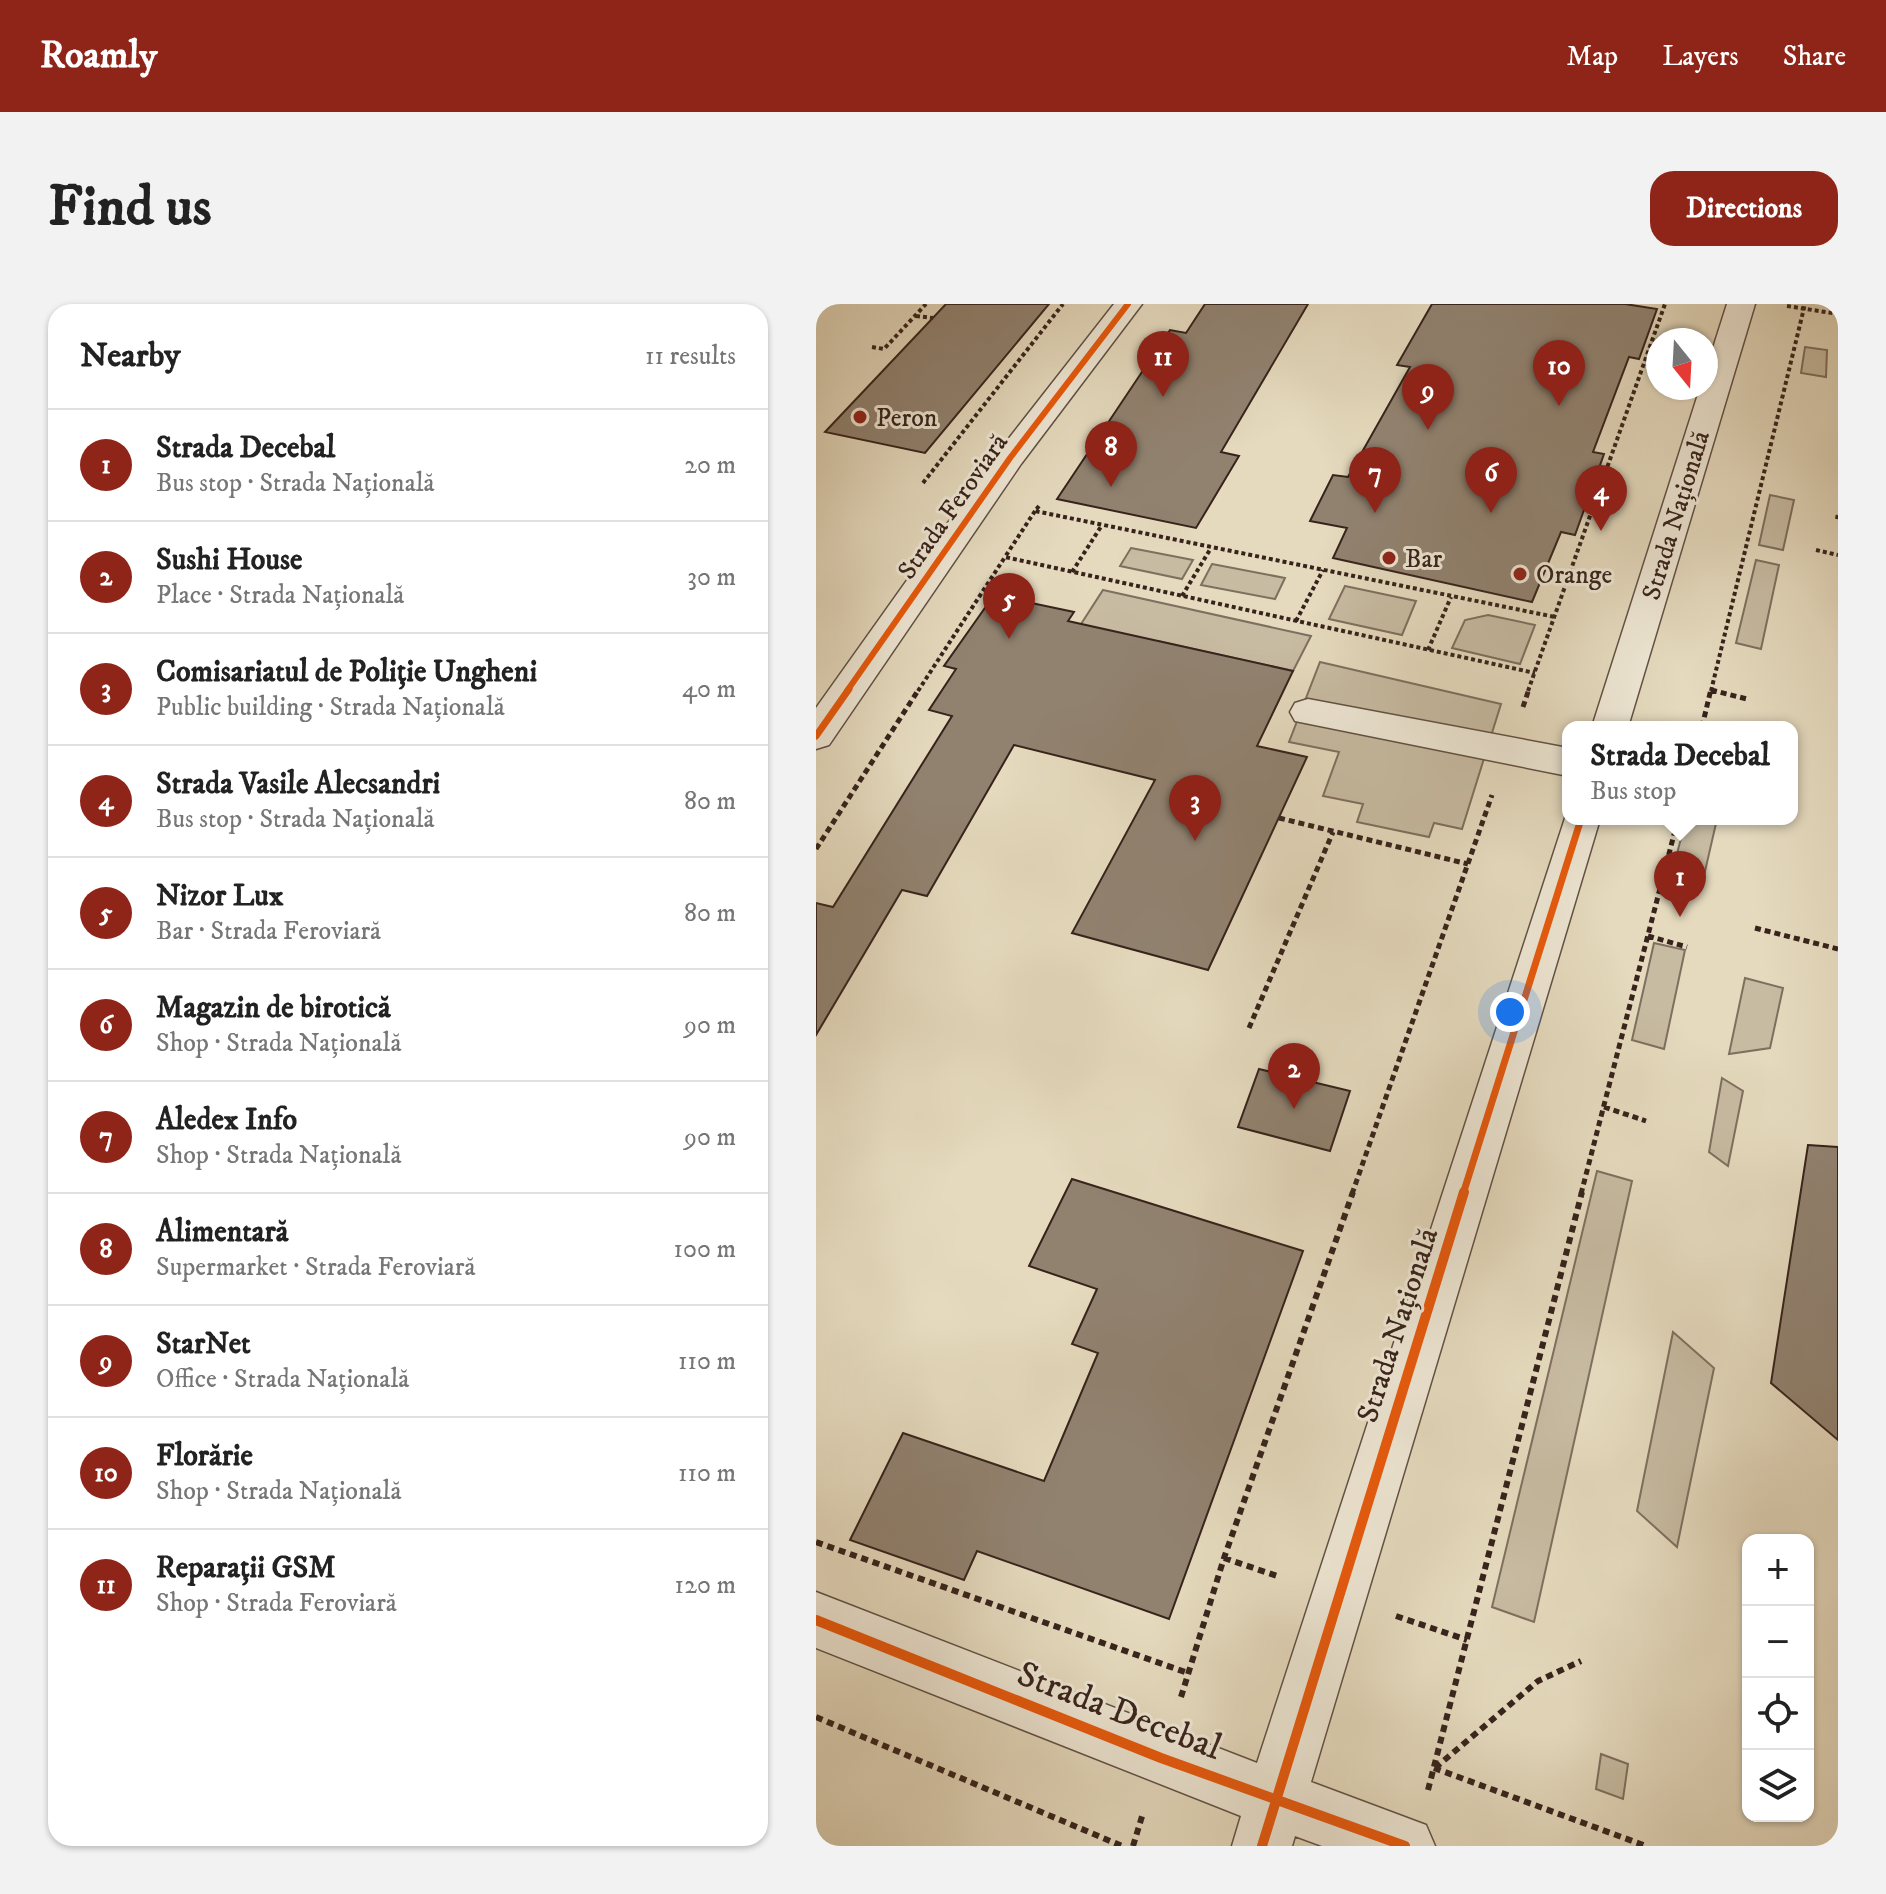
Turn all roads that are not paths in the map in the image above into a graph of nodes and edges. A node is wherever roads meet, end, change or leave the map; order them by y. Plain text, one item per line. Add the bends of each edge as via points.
1 (1128, 304) edge
2 (1741, 304) edge
3 (1308, 712) dead end
4 (1612, 721) edge
5 (816, 736) edge
6 (1562, 761) edge
7 (1579, 825) edge
8 (816, 1620) edge
9 (1269, 1822) edge
10 (1405, 1846) edge

1 - 5 street, Strada Feroviară via 1010,458
2 - 4 street, Strada Națională
3 - 6 street
7 - 9 street, Strada Națională
8 - 9 street, Strada Decebal via 1161,1758
9 - 10 street, Strada Decebal

